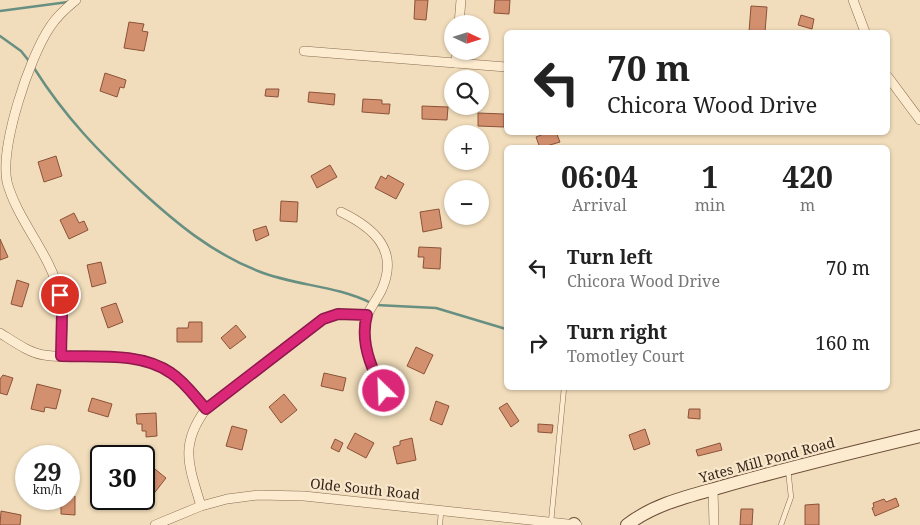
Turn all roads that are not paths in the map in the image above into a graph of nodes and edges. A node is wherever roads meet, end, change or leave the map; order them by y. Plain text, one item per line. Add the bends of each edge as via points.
1 (76, 0) edge
2 (461, 0) edge
3 (853, 0) edge
4 (460, 15) edge
5 (864, 30) edge
6 (304, 51) dead end
7 (456, 60) edge
8 (456, 63) junction
9 (504, 66) edge
10 (890, 80) edge
11 (920, 120) edge
12 (341, 212) dead end
13 (367, 315) junction
14 (0, 333) edge
15 (61, 356) junction
16 (564, 390) edge
17 (390, 403) dead end
18 (206, 409) junction
19 (920, 436) edge
20 (788, 468) junction
21 (713, 490) junction
22 (201, 506) junction
23 (441, 511) junction
24 (551, 522) junction
25 (155, 525) edge
26 (440, 525) edge
27 (575, 525) edge
28 (627, 525) edge
29 (714, 525) edge
30 (782, 525) edge

1 - 15 street via 60,13 38,48 10,131 6,166 11,194 41,249 60,295
2 - 4 street
3 - 5 street
6 - 8 street
7 - 8 street
8 - 9 street
10 - 11 street
12 - 13 street via 372,230 382,243 386,256 387,273 382,289
13 - 17 street via 364,326 370,361
13 - 18 street via 338,314 323,319
14 - 15 street via 29,350
15 - 18 street via 151,363 183,382
16 - 24 lane
18 - 22 street via 194,425 188,454
19 - 20 street, Yates Mill Pond Road
20 - 21 street, Yates Mill Pond Road
20 - 30 lane via 791,497
21 - 28 street, Yates Mill Pond Road via 651,510
21 - 29 street
22 - 23 street, Olde South Road via 227,499 267,495
22 - 25 street, Olde South Road
23 - 24 street, Olde South Road
23 - 26 lane
24 - 27 street, Olde South Road

